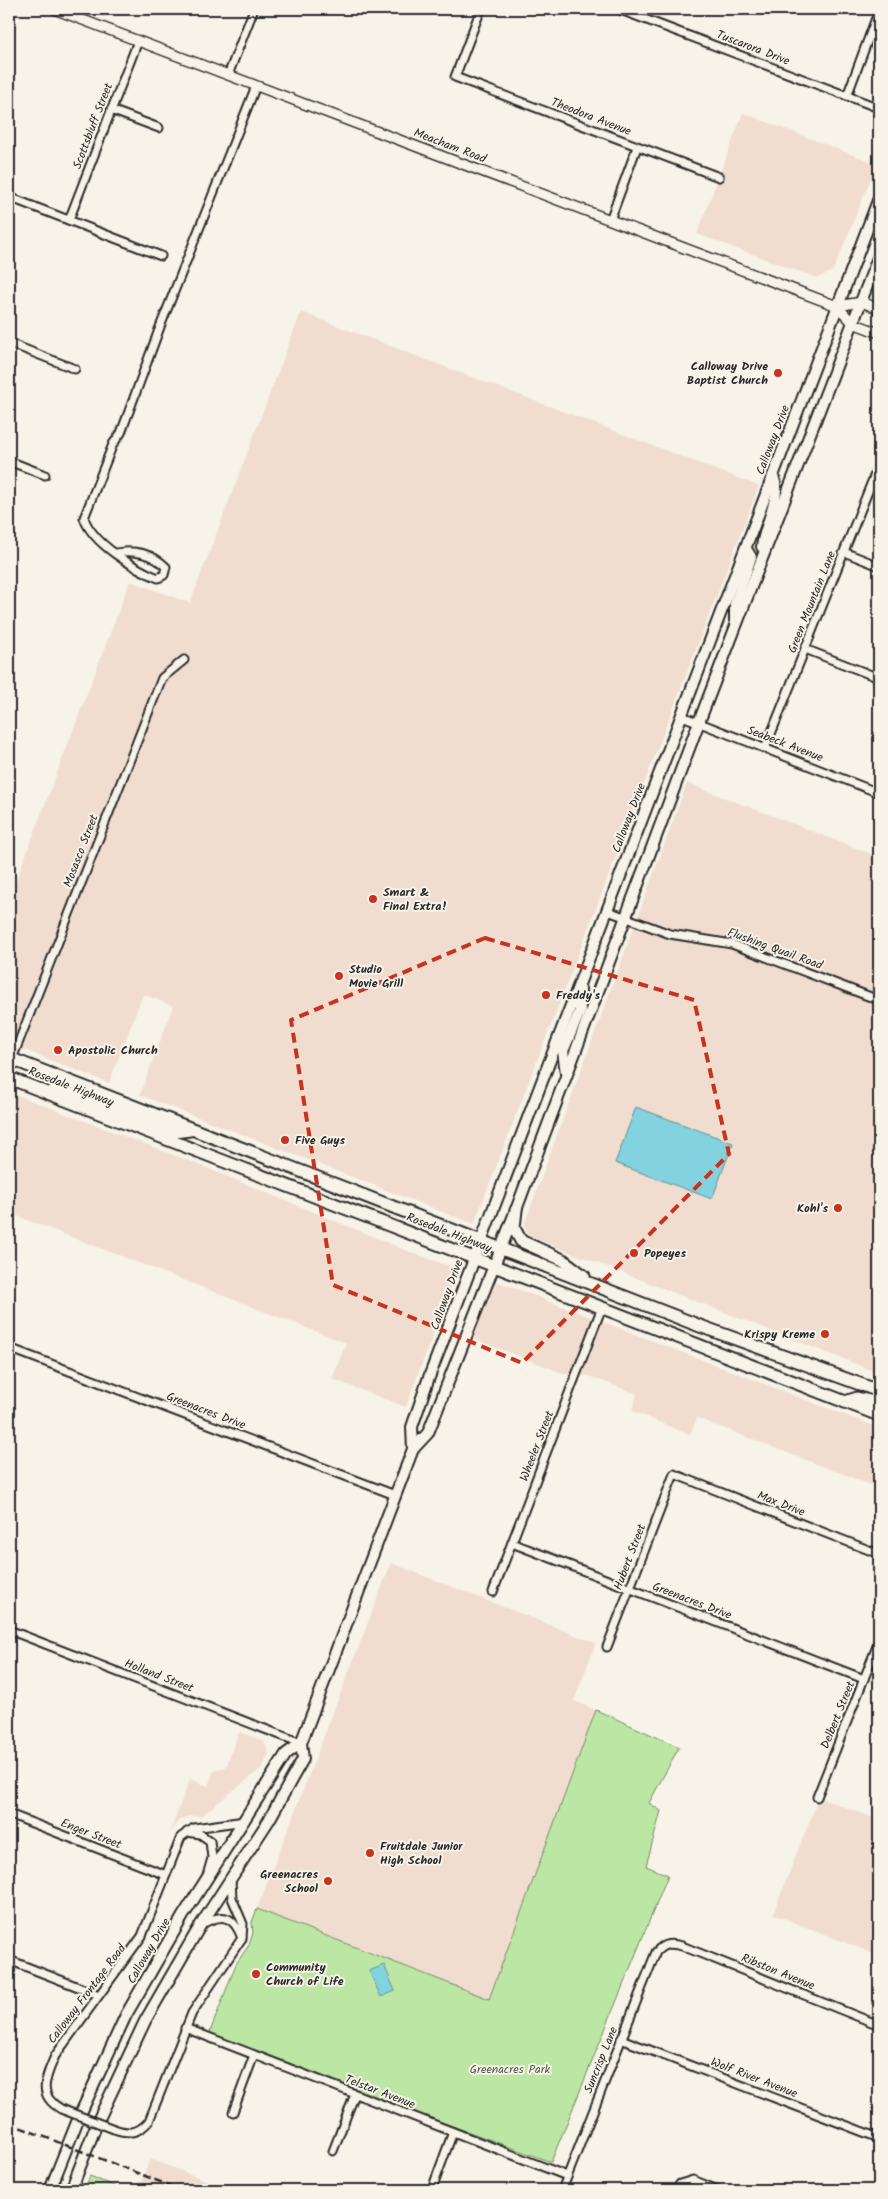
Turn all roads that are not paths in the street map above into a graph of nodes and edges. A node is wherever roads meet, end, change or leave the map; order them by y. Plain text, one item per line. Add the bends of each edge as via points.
1 (54, 9) edge
2 (254, 9) edge
3 (481, 9) edge
4 (618, 9) edge
5 (879, 10) edge
6 (138, 41) junction
7 (228, 75) junction
8 (256, 86) junction
9 (846, 96) junction
10 (879, 108) edge
11 (111, 110) junction
12 (159, 128) dead end
13 (637, 146) junction
14 (719, 178) dead end
15 (9, 198) edge
16 (879, 198) edge
17 (69, 220) junction
18 (610, 220) junction
19 (879, 255) edge
20 (161, 256) dead end
21 (862, 302) junction
22 (837, 306) junction
23 (879, 309) edge
24 (853, 323) junction
25 (879, 333) edge
26 (9, 344) edge
27 (76, 369) dead end
28 (9, 462) edge
29 (879, 464) edge
30 (45, 475) dead end
31 (773, 477) junction
32 (746, 549) junction
33 (844, 552) junction
34 (116, 553) junction
35 (762, 558) junction
36 (879, 566) edge
37 (734, 629) junction
38 (805, 650) junction
39 (184, 660) dead end
40 (879, 678) edge
41 (682, 716) junction
42 (699, 722) junction
43 (765, 748) junction
44 (879, 793) edge
45 (608, 911) junction
46 (625, 917) junction
47 (581, 980) junction
48 (876, 999) dead end
49 (10, 1059) edge
50 (566, 1073) junction
51 (14, 1080) edge
52 (191, 1129) junction
53 (187, 1147) junction
54 (275, 1162) junction
55 (516, 1210) junction
56 (481, 1240) junction
57 (501, 1248) junction
58 (474, 1257) junction
59 (494, 1265) junction
60 (607, 1290) junction
61 (602, 1307) junction
62 (9, 1348) edge
63 (879, 1391) edge
64 (844, 1402) junction
65 (879, 1404) edge
66 (879, 1415) edge
67 (413, 1449) junction
68 (674, 1474) joint
69 (395, 1496) junction
70 (512, 1543) junction
71 (879, 1554) edge
72 (629, 1588) junction
73 (493, 1592) dead end
74 (9, 1630) edge
75 (879, 1641) edge
76 (607, 1647) dead end
77 (864, 1679) junction
78 (301, 1743) junction
79 (817, 1797) dead end
80 (9, 1814) edge
81 (245, 1821) junction
82 (187, 1832) junction
83 (166, 1875) junction
84 (231, 1878) junction
85 (206, 1882) junction
86 (200, 1926) junction
87 (242, 1938) junction
88 (667, 1944) joint
89 (9, 1960) edge
90 (99, 1995) junction
91 (879, 2025) edge
92 (185, 2028) junction
93 (622, 2039) junction
94 (254, 2055) junction
95 (354, 2094) junction
96 (233, 2112) dead end
97 (454, 2132) junction
98 (879, 2138) edge
99 (333, 2150) dead end
100 (567, 2176) junction
101 (432, 2189) dead end
102 (50, 2190) edge
103 (71, 2190) edge
104 (562, 2190) edge
105 (676, 2190) edge
106 (718, 2190) edge

1 - 6 street, Meacham Road
2 - 7 street
3 - 13 street, Theodora Avenue via 455,77
4 - 9 street, Tuscarora Drive
5 - 9 street
6 - 7 street, Meacham Road
6 - 11 street, Scottsbluff Street
7 - 8 street, Meacham Road
8 - 18 street, Meacham Road
8 - 34 street via 84,518 99,540
9 - 10 street, Tuscarora Drive
11 - 12 street
11 - 17 street, Scottsbluff Street
13 - 14 street, Theodora Avenue
13 - 18 street
15 - 17 street
16 - 22 main road, Calloway Drive
17 - 20 street
18 - 22 street, Meacham Road
19 - 21 main road, Calloway Drive
21 - 22 street, Meacham Road
21 - 23 street
21 - 24 main road, Calloway Drive
22 - 24 street, Meacham Road
22 - 31 main road, Calloway Drive
24 - 25 street, Meacham Road
24 - 35 main road, Calloway Drive
26 - 27 street
28 - 30 street
29 - 33 street, Green Mountain Lane
31 - 32 main road, Calloway Drive
31 - 35 main road via 777,486 763,532
32 - 37 main road via 751,557 735,604
32 - 41 main road, Calloway Drive
33 - 36 street
33 - 38 street, Green Mountain Lane
34 - 34 street via 144,572 158,578 164,575 166,567 161,562 141,553
35 - 37 main road, Calloway Drive
37 - 42 main road, Calloway Drive
38 - 40 street
38 - 43 street, Green Mountain Lane
39 - 49 street, Mosasco Street via 162,678
41 - 42 street, Seabeck Avenue
41 - 45 main road, Calloway Drive
42 - 43 street, Seabeck Avenue
42 - 46 main road, Calloway Drive
43 - 44 street, Seabeck Avenue
45 - 46 street, Flushing Quail Road
45 - 47 main road, Calloway Drive
46 - 48 street, Flushing Quail Road via 670,934 732,944
46 - 50 main road, Calloway Drive
47 - 50 main road via 580,1011 564,1051
47 - 56 main road, Calloway Drive
49 - 52 main road, Rosedale Highway
50 - 55 main road, Calloway Drive
51 - 52 main road via 76,1094 175,1132
51 - 53 main road, Rosedale Highway
52 - 54 main road, Rosedale Highway
53 - 54 main road via 194,1141 200,1141 248,1158
53 - 58 main road, Rosedale Highway
54 - 56 main road, Rosedale Highway
55 - 57 main road, Calloway Drive
55 - 60 main road via 514,1228 521,1241 563,1260
56 - 57 main road, Rosedale Highway
56 - 58 main road, Calloway Drive
57 - 59 main road, Calloway Drive
57 - 60 main road, Rosedale Highway
58 - 59 main road, Rosedale Highway
58 - 67 main road, Calloway Drive via 412,1427
59 - 61 main road, Rosedale Highway
59 - 67 main road, Calloway Drive via 428,1433
60 - 63 main road, Rosedale Highway
61 - 64 main road, Rosedale Highway
61 - 70 street, Wheeler Street
62 - 69 street, Greenacres Drive
64 - 65 main road via 857,1398
64 - 66 main road, Rosedale Highway
67 - 69 main road, Calloway Drive
68 - 71 street, Max Drive
68 - 72 street, Hubert Street
69 - 78 main road, Calloway Drive
70 - 72 street, Greenacres Drive
70 - 73 street, Wheeler Street
72 - 76 street, Hubert Street
72 - 77 street, Greenacres Drive
74 - 78 street, Holland Street
75 - 77 street, Delbert Street
77 - 79 street, Delbert Street
78 - 81 main road, Calloway Drive via 286,1754
78 - 84 main road, Calloway Drive via 303,1759
80 - 83 street, Enger Street
81 - 82 street
81 - 85 main road, Calloway Drive
82 - 83 street, Calloway Frontage Road via 179,1841
82 - 85 street via 200,1834 210,1841 212,1858
83 - 90 street, Calloway Frontage Road via 142,1936
84 - 86 main road, Calloway Drive
84 - 87 street via 232,1898 243,1924
85 - 102 main road, Calloway Drive via 126,2015
86 - 87 street via 217,1917 228,1918 238,1926
86 - 103 main road, Calloway Drive via 172,1971 120,2072
87 - 92 street, Calloway Frontage Road
88 - 91 street, Ribston Avenue via 682,1946
88 - 93 street, Suncrisp Lane via 656,1952
89 - 90 street
90 - 92 street, Calloway Frontage Road, bridge via 60,2046 46,2077 45,2092 61,2109 114,2130 134,2132 149,2121
92 - 94 street, Telstar Avenue
93 - 98 street, Wolf River Avenue
93 - 100 street, Suncrisp Lane
94 - 95 street, Telstar Avenue
94 - 96 street
95 - 97 street, Telstar Avenue
95 - 99 street
97 - 100 street, Telstar Avenue
97 - 101 street
100 - 104 street, Suncrisp Lane
105 - 106 street via 687,2181 702,2182

